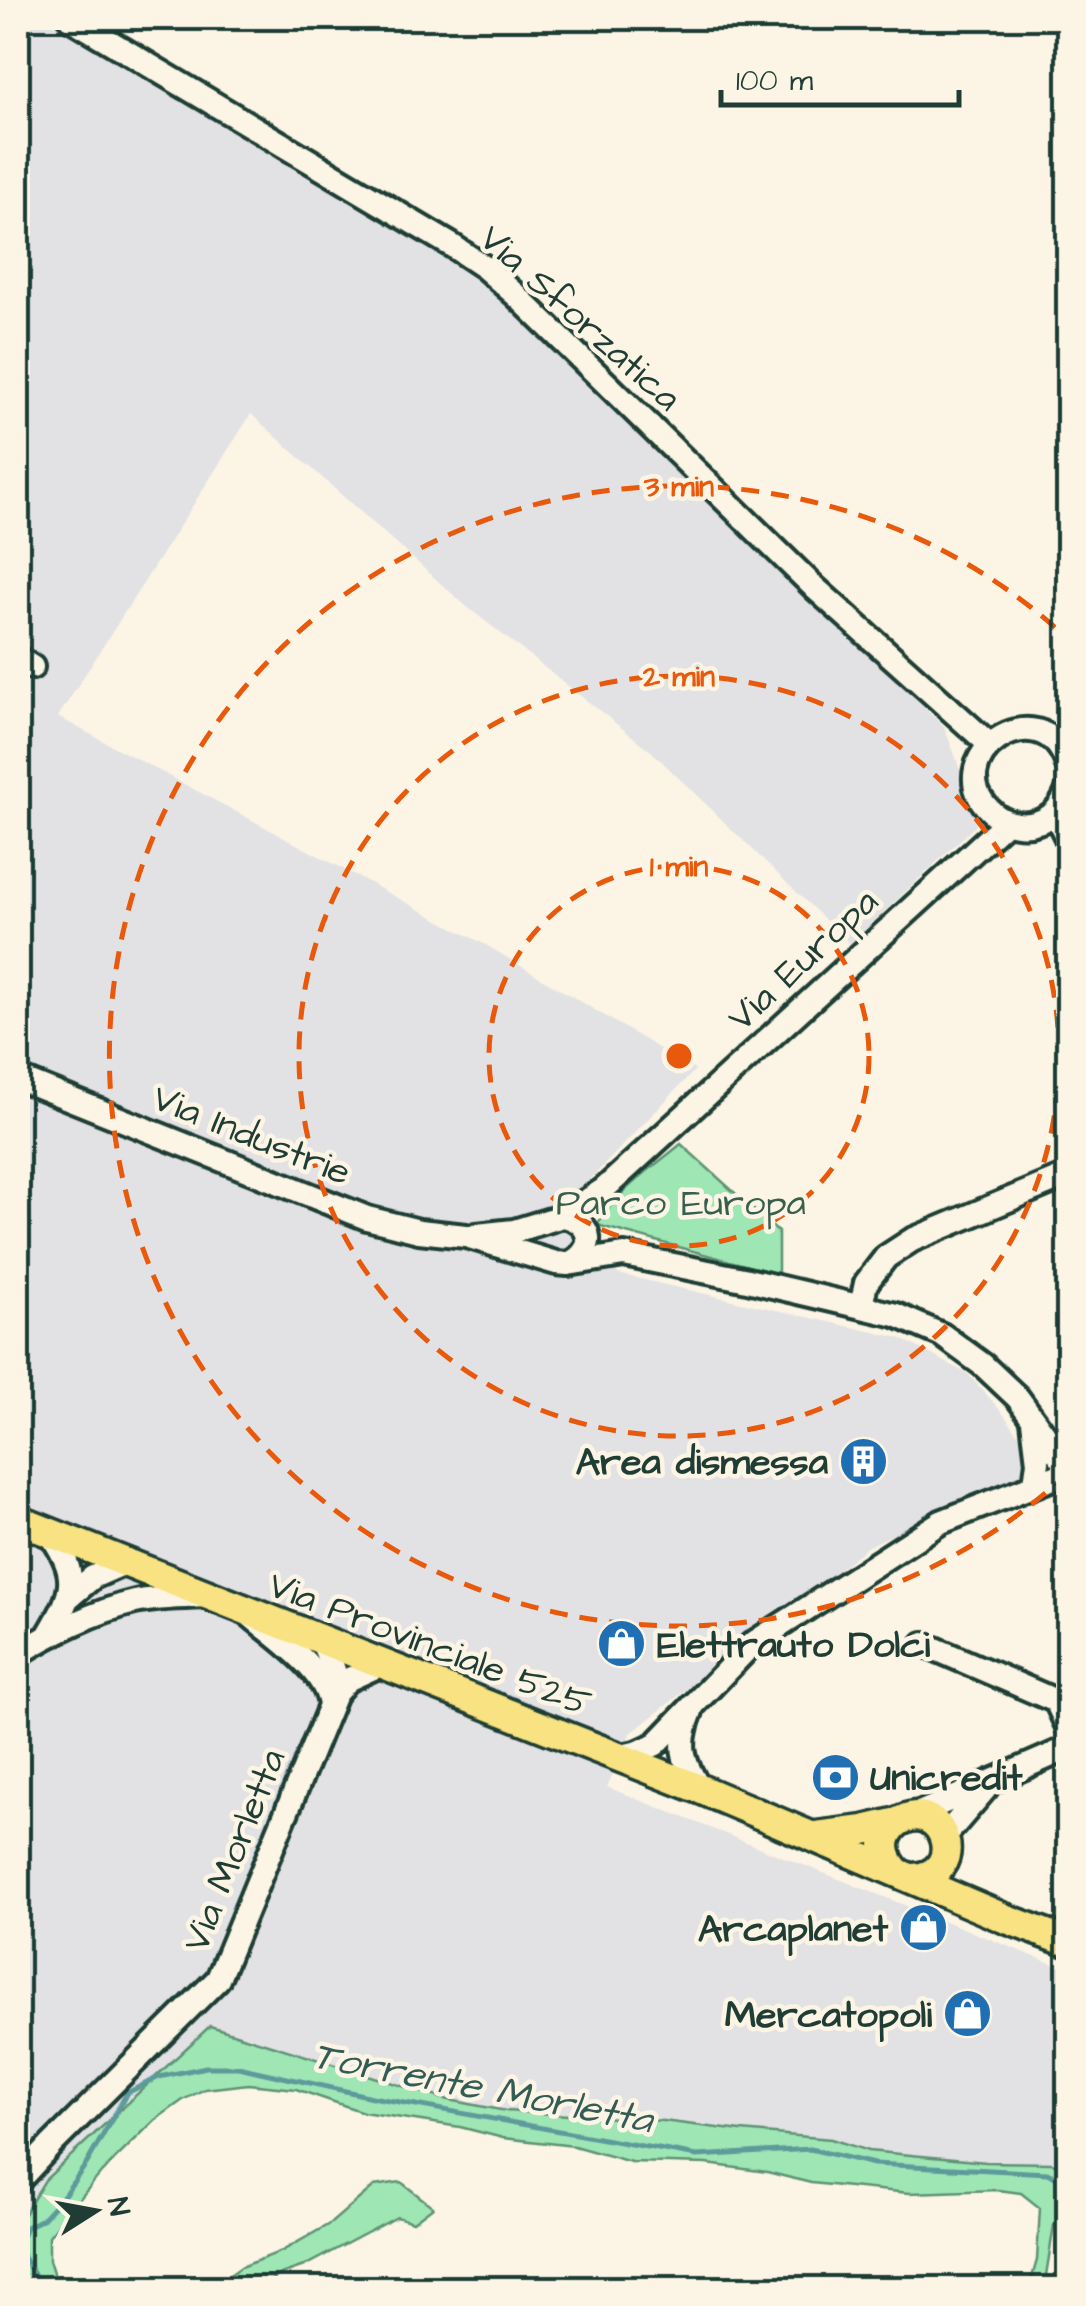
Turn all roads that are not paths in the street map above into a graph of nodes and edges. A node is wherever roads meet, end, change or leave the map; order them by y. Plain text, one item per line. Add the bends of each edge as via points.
1 (70, 18) edge
2 (989, 744) junction
3 (1068, 765) edge
4 (1068, 790) edge
5 (1055, 813) junction
6 (1006, 822) junction
7 (1068, 840) edge
8 (18, 1078) edge
9 (1068, 1175) edge
10 (604, 1190) junction
11 (556, 1218) junction
12 (587, 1233) junction
13 (466, 1236) junction
14 (624, 1255) junction
15 (562, 1263) junction
16 (860, 1306) junction
17 (1034, 1422) junction
18 (1068, 1470) edge
19 (1035, 1484) junction
20 (18, 1520) edge
21 (50, 1533) junction
22 (125, 1562) junction
23 (207, 1596) junction
24 (69, 1597) junction
25 (243, 1610) junction
26 (101, 1614) junction
27 (50, 1634) junction
28 (321, 1640) junction
29 (924, 1644) dead end
30 (18, 1654) edge
31 (382, 1664) junction
32 (332, 1700) junction
33 (692, 1708) junction
34 (1068, 1727) edge
35 (1068, 1748) edge
36 (618, 1757) junction
37 (992, 1782) junction
38 (700, 1789) junction
39 (903, 1820) junction
40 (814, 1836) junction
41 (945, 1846) junction
42 (905, 1874) junction
43 (978, 1907) junction
44 (1068, 1942) edge
45 (18, 2181) edge

1 - 2 street, Via Sforzatica via 484,267 815,588
2 - 3 street via 1012,731 1038,732 1053,740
2 - 6 street via 976,774 978,790 984,805
4 - 5 street
5 - 6 street via 1022,825
5 - 7 street
6 - 10 street, Via Europa
8 - 13 street, Via Industrie via 367,1218
9 - 16 street via 899,1248 866,1283
10 - 11 street, Via Europa
10 - 12 street, Via Europa
11 - 12 street, Via Industrie via 579,1221
11 - 13 street, Via Industrie
11 - 15 street via 540,1241
12 - 14 street, Via Industrie
12 - 15 street via 586,1252
13 - 15 street, Via Industrie
14 - 15 street, Via Industrie
14 - 16 street, Via Industrie
16 - 17 street, Via Industrie via 942,1336 983,1365
17 - 18 street, Via Industrie
17 - 19 street
18 - 19 street
19 - 33 street via 941,1522 752,1644
20 - 21 main road, Via Provinciale 525
21 - 22 main road, Via Provinciale 525
21 - 24 street via 68,1567
22 - 23 main road, Via Provinciale 525
22 - 24 street
22 - 26 street via 115,1600
23 - 25 main road, Via Provinciale 525
23 - 26 street via 135,1602
24 - 27 street
25 - 28 main road, Via Provinciale 525
25 - 32 street via 306,1664
26 - 27 street
27 - 30 street
28 - 31 main road, Via Provinciale 525
28 - 32 street via 334,1670
29 - 34 street via 1056,1701
31 - 32 street via 347,1680
31 - 36 main road, Via Provinciale 525
32 - 45 street, Via Morletta via 218,1980
33 - 36 street via 656,1744
33 - 38 street via 683,1753
35 - 37 street
36 - 38 main road, Via Provinciale 525
37 - 39 street
37 - 41 street
38 - 40 main road, Via Provinciale 525
39 - 40 main road
39 - 41 main road via 927,1819 939,1827
39 - 42 main road via 888,1834 885,1848
40 - 42 main road, Via Provinciale 525
41 - 42 main road via 935,1871
41 - 43 main road via 950,1872
42 - 43 main road, Via Provinciale 525
43 - 44 main road, Via Provinciale 525

